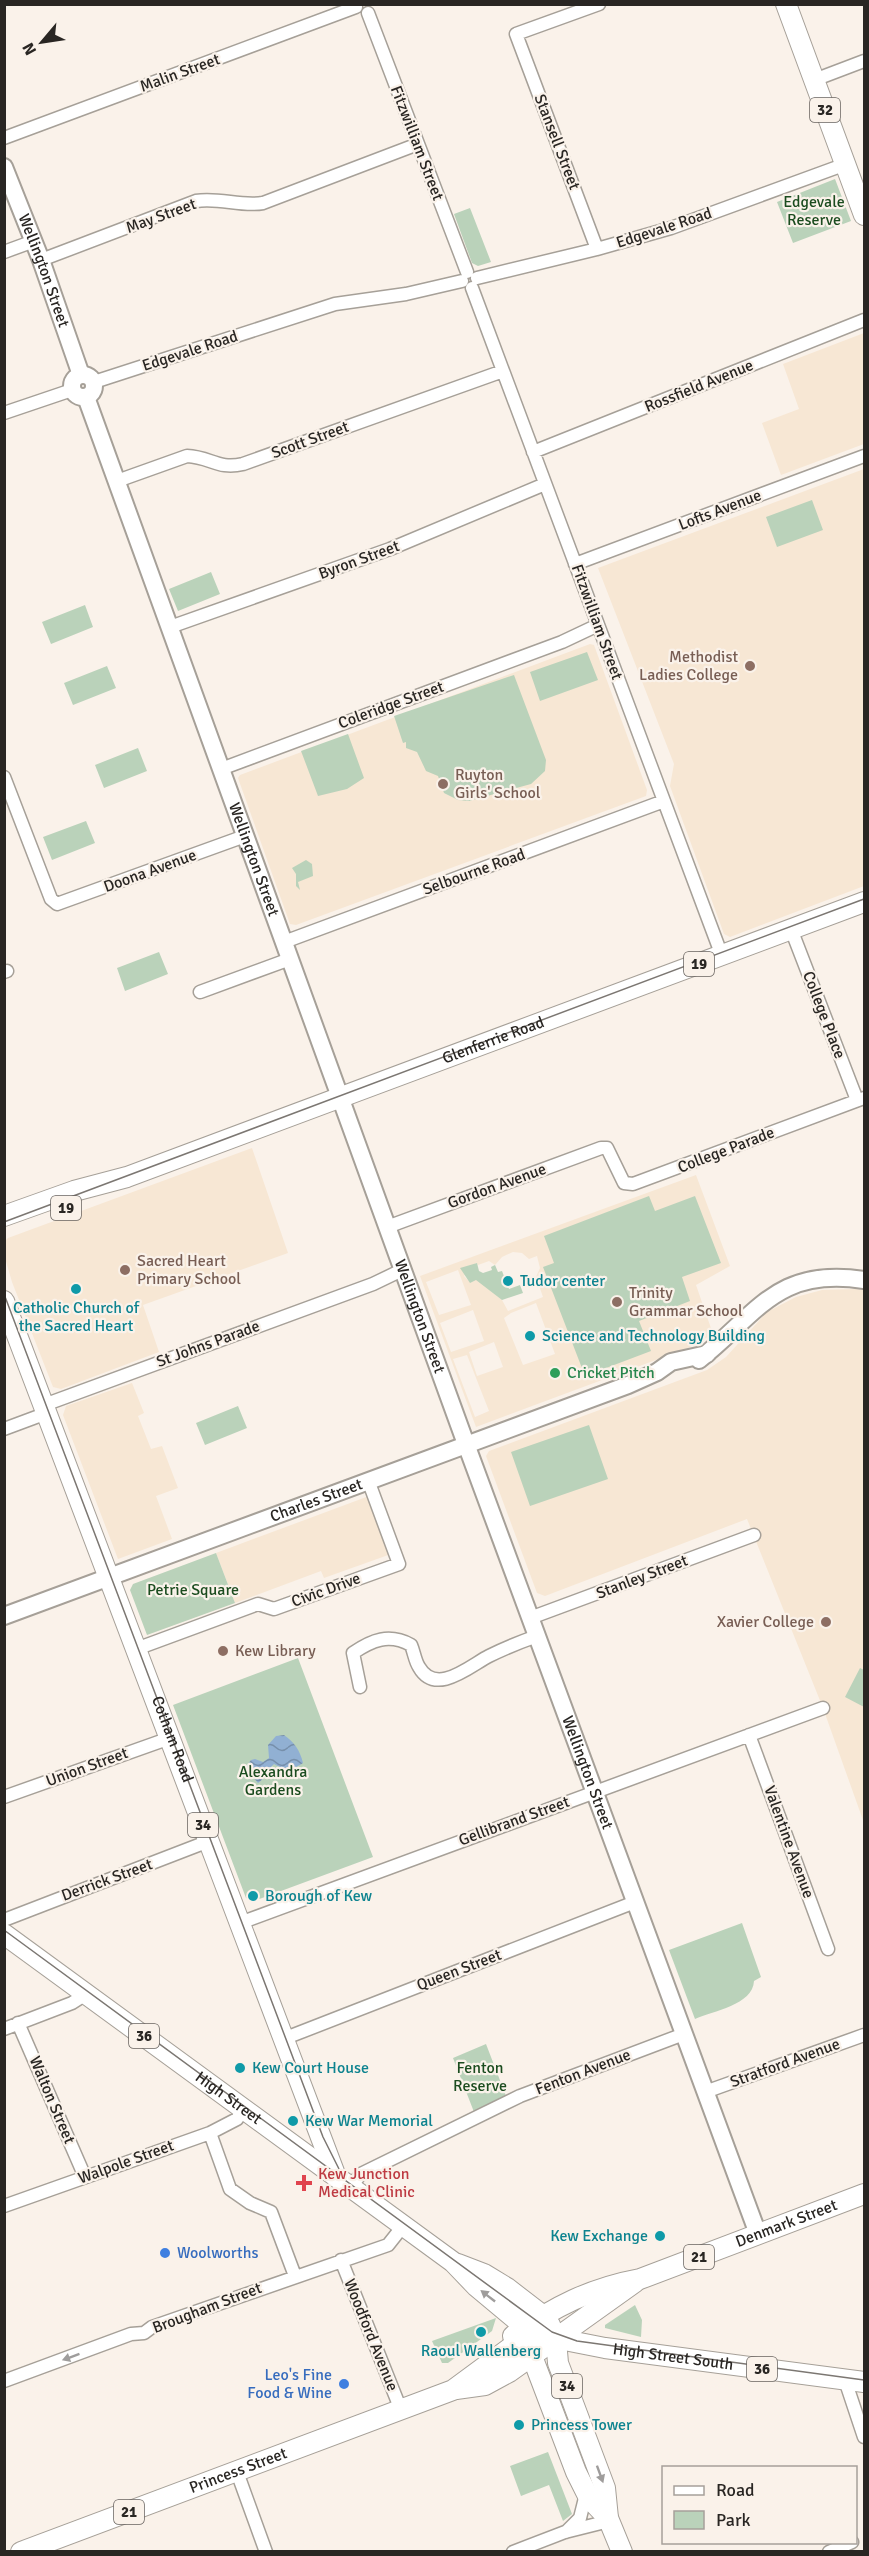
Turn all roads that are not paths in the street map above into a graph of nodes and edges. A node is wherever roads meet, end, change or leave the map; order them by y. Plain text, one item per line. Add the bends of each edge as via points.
1 (599, 4) edge
2 (786, 4) edge
3 (356, 6) edge
4 (371, 9) edge
5 (864, 61) edge
6 (814, 80) junction
7 (4, 138) edge
8 (418, 144) junction
9 (846, 164) junction
10 (4, 168) edge
11 (864, 214) edge
12 (34, 241) junction
13 (597, 249) junction
14 (4, 252) edge
15 (41, 260) junction
16 (469, 280) junction
17 (864, 320) edge
18 (503, 371) junction
19 (83, 386) junction
20 (4, 413) edge
21 (533, 452) junction
22 (864, 456) edge
23 (117, 481) junction
24 (545, 484) junction
25 (575, 564) junction
26 (170, 627) junction
27 (599, 628) junction
28 (221, 769) junction
29 (4, 777) edge
30 (664, 801) junction
31 (245, 836) junction
32 (864, 902) edge
33 (791, 929) junction
34 (284, 942) junction
35 (722, 956) junction
36 (290, 959) junction
37 (200, 992) dead end
38 (340, 1099) junction
39 (861, 1099) edge
40 (607, 1148) joint
41 (124, 1178) junction
42 (4, 1216) edge
43 (387, 1227) junction
44 (4, 1230) edge
45 (404, 1273) junction
46 (864, 1280) edge
47 (4, 1301) edge
48 (45, 1409) junction
49 (4, 1429) edge
50 (466, 1444) junction
51 (368, 1480) junction
52 (754, 1535) dead end
53 (109, 1578) junction
54 (4, 1616) edge
55 (530, 1618) junction
56 (537, 1636) junction
57 (136, 1649) junction
58 (360, 1687) dead end
59 (823, 1708) dead end
60 (749, 1735) junction
61 (170, 1738) junction
62 (594, 1792) junction
63 (4, 1797) edge
64 (209, 1841) junction
65 (635, 1902) junction
66 (4, 1920) edge
67 (240, 1923) junction
68 (4, 1934) edge
69 (828, 1949) dead end
70 (86, 1994) junction
71 (10, 2027) edge
72 (684, 2034) junction
73 (864, 2035) edge
74 (283, 2038) junction
75 (705, 2092) junction
76 (243, 2110) junction
77 (210, 2133) junction
78 (85, 2177) junction
79 (343, 2182) junction
80 (864, 2194) edge
81 (4, 2206) edge
82 (404, 2226) junction
83 (758, 2234) junction
84 (341, 2260) junction
85 (453, 2262) junction
86 (295, 2276) junction
87 (640, 2279) junction
88 (542, 2315) junction
89 (556, 2339) junction
90 (527, 2341) junction
91 (509, 2372) junction
92 (845, 2380) junction
93 (4, 2381) edge
94 (864, 2382) edge
95 (456, 2389) junction
96 (551, 2408) junction
97 (401, 2410) junction
98 (864, 2437) edge
99 (237, 2472) junction
100 (586, 2494) junction
101 (608, 2519) junction
102 (565, 2532) junction
103 (849, 2544) edge
104 (21, 2552) edge
105 (266, 2552) edge
106 (513, 2552) edge
107 (622, 2552) edge
108 (829, 2552) edge

1 - 13 street, Stansell Street via 516,34
2 - 6 main road, 32
3 - 4 street via 361,13
3 - 7 street, Malin Street
4 - 8 street, Fitzwilliam Street
5 - 6 street
6 - 9 main road, 32
8 - 15 street, May Street via 263,203 196,201
8 - 16 street, Fitzwilliam Street
9 - 11 main road, 32
9 - 13 street, Edgevale Road via 671,228
10 - 12 street, Wellington Street
12 - 14 street
12 - 15 street, Wellington Street
13 - 16 street, Edgevale Road
15 - 19 street, Wellington Street
16 - 18 street, Fitzwilliam Street
16 - 19 street, Edgevale Road via 335,304
17 - 21 street, Rossfield Avenue
18 - 21 street, Fitzwilliam Street
18 - 23 street, Scott Street via 229,468 187,456
19 - 20 street, Edgevale Road
19 - 23 street, Wellington Street
21 - 24 street, Fitzwilliam Street
22 - 25 street, Lofts Avenue
23 - 26 street, Wellington Street
24 - 25 street, Fitzwilliam Street
24 - 26 street, Byron Street via 390,549
25 - 27 street, Fitzwilliam Street
26 - 28 street, Wellington Street
27 - 28 street, Coleridge Street
27 - 30 street, Fitzwilliam Street
28 - 31 street, Wellington Street
29 - 31 street, Doona Avenue via 55,903
30 - 34 street, Selbourne Road
30 - 35 street, Fitzwilliam Street
31 - 34 street, Wellington Street
32 - 33 main road, Glenferrie Road / 19
33 - 35 main road, Glenferrie Road / 19
33 - 39 street, College Place
34 - 36 street, Wellington Street
35 - 38 main road, Glenferrie Road / 19
36 - 37 street
36 - 38 street, Wellington Street
38 - 41 main road, Glenferrie Road / 19
38 - 43 street, Wellington Street
39 - 40 street, College Parade via 633,1184 622,1179
40 - 43 street, Gordon Avenue
41 - 42 main road, Glenferrie Road / 19
41 - 44 main road, Glenferrie Road / 19 via 77,1204
43 - 45 street, Wellington Street
45 - 48 street, St Johns Parade
45 - 50 street, Wellington Street
46 - 50 street, Charles Street via 814,1279 782,1290 761,1303 707,1354 670,1362 628,1385
47 - 48 main road, Cotham Road / 34
48 - 49 street, St Johns Parade
48 - 53 main road, Cotham Road / 34
50 - 51 street, Charles Street
50 - 55 street, Wellington Street
51 - 53 street, Charles Street
51 - 57 street, Civic Drive via 399,1564 274,1609 258,1604
52 - 55 street, Stanley Street
53 - 54 street, Charles Street
53 - 57 main road, Cotham Road / 34
55 - 56 street, Wellington Street
56 - 58 street via 513,1644 465,1673 449,1678 428,1675 418,1666 411,1645 399,1639 368,1643 353,1653
56 - 62 street, Wellington Street
57 - 61 main road, Cotham Road / 34
59 - 60 street, Gellibrand Street
60 - 62 street, Gellibrand Street
60 - 69 street, Valentine Avenue
61 - 63 street, Union Street
61 - 64 main road, Cotham Road / 34
62 - 65 street, Wellington Street
62 - 67 street, Gellibrand Street
64 - 66 street, Derrick Street
64 - 67 main road, Cotham Road / 34
65 - 72 street, Wellington Street
65 - 74 street, Queen Street
67 - 74 main road, Cotham Road / 34
68 - 70 main road, High Street / 36
70 - 71 street
70 - 76 main road, High Street / 36
71 - 78 street, Walton Street
72 - 75 street, Wellington Street
72 - 79 street, Fenton Avenue via 520,2096
73 - 75 street, Stratford Avenue
74 - 79 main road, Cotham Road / 34
75 - 83 street, Wellington Street
76 - 77 street, Walpole Street via 237,2119
76 - 79 main road, High Street / 36
77 - 78 street, Walpole Street
77 - 86 street via 230,2189 271,2212
78 - 81 street, Walpole Street
79 - 82 main road, High Street / 34
80 - 83 main road, Denmark Street / 21
82 - 84 street, Brougham Street via 391,2243
82 - 85 main road, High Street / 34
83 - 87 main road, Denmark Street / 21
84 - 86 street, Brougham Street
84 - 97 street, Woodford Avenue
85 - 88 main road, High Street / 34 via 496,2281
90 -> 85 main road, High Street / 34 via 518,2319
86 -> 93 street, Brougham Street
87 - 88 main road, Denmark Street / 21 via 601,2287
87 - 89 main road, Denmark Street / 21
88 - 89 main road, High Street / 34
88 - 90 main road, Princess Street / 21
89 - 90 main road, Princess Street / 21
89 - 92 main road, High Street South / 36
89 -> 101 main road, 34 via 558,2363 605,2488
90 - 91 main road, Princess Street / 21
90 - 95 main road, Princess Street / 21 via 475,2363
90 - 96 main road, 34
91 - 95 main road, Princess Street / 21 via 485,2385
91 - 96 main road via 529,2378
92 - 94 main road, High Street South / 36
92 - 98 street
95 - 97 main road, Princess Street / 21
96 - 100 main road, 34
97 - 99 main road, Princess Street / 21
99 - 104 main road, Princess Street / 21
99 - 105 street
100 - 101 main road, 34
100 - 102 street via 580,2518
101 - 102 street
101 - 107 main road, 34
102 - 106 street
103 - 108 street

